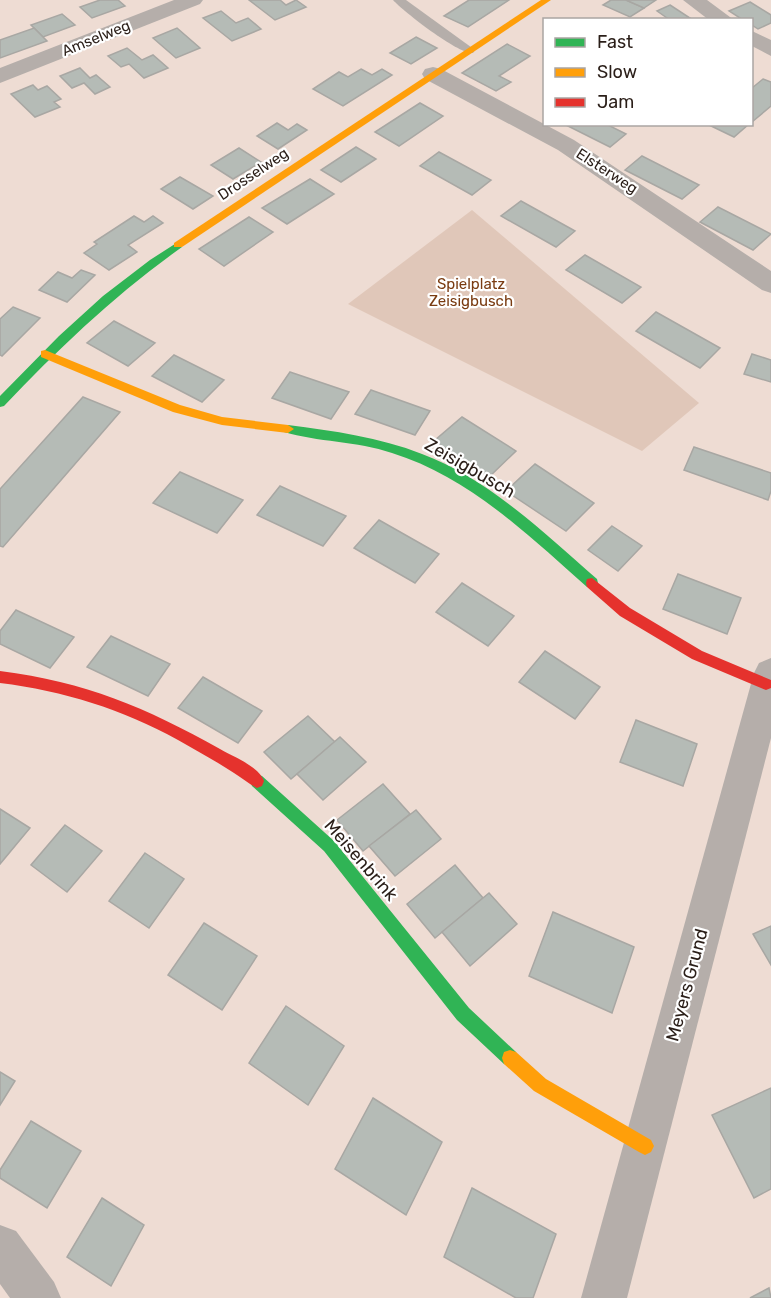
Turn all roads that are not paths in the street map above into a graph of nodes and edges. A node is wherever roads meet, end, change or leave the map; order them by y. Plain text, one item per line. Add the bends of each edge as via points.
1 (193, 0) edge
2 (399, 0) edge
3 (547, 0) edge
4 (693, 0) edge
5 (721, 18) edge
6 (753, 38) edge
7 (771, 49) edge
8 (469, 50) junction
9 (433, 75) junction
10 (0, 76) edge
11 (771, 284) edge
12 (45, 354) junction
13 (0, 403) edge
14 (0, 677) edge
15 (769, 679) edge
16 (645, 1146) junction
17 (0, 1247) edge
18 (38, 1298) edge
19 (604, 1298) edge

1 - 10 street, Amselweg
2 - 8 lane
3 - 8 street, Drosselweg
4 - 5 street
6 - 7 street
8 - 9 street, Drosselweg
9 - 11 street, Elsterweg via 575,151
9 - 12 street, Drosselweg via 142,268
12 - 13 street, Drosselweg
12 - 15 street, Zeisigbusch via 177,409 222,421 333,435 394,448 439,467 504,506 625,612 697,655
14 - 16 street, Meisenbrink via 43,681 99,696 160,722 250,775 329,846 463,1014 540,1085
15 - 16 street, Meyers Grund
16 - 19 street, Meyers Grund
17 - 18 street

